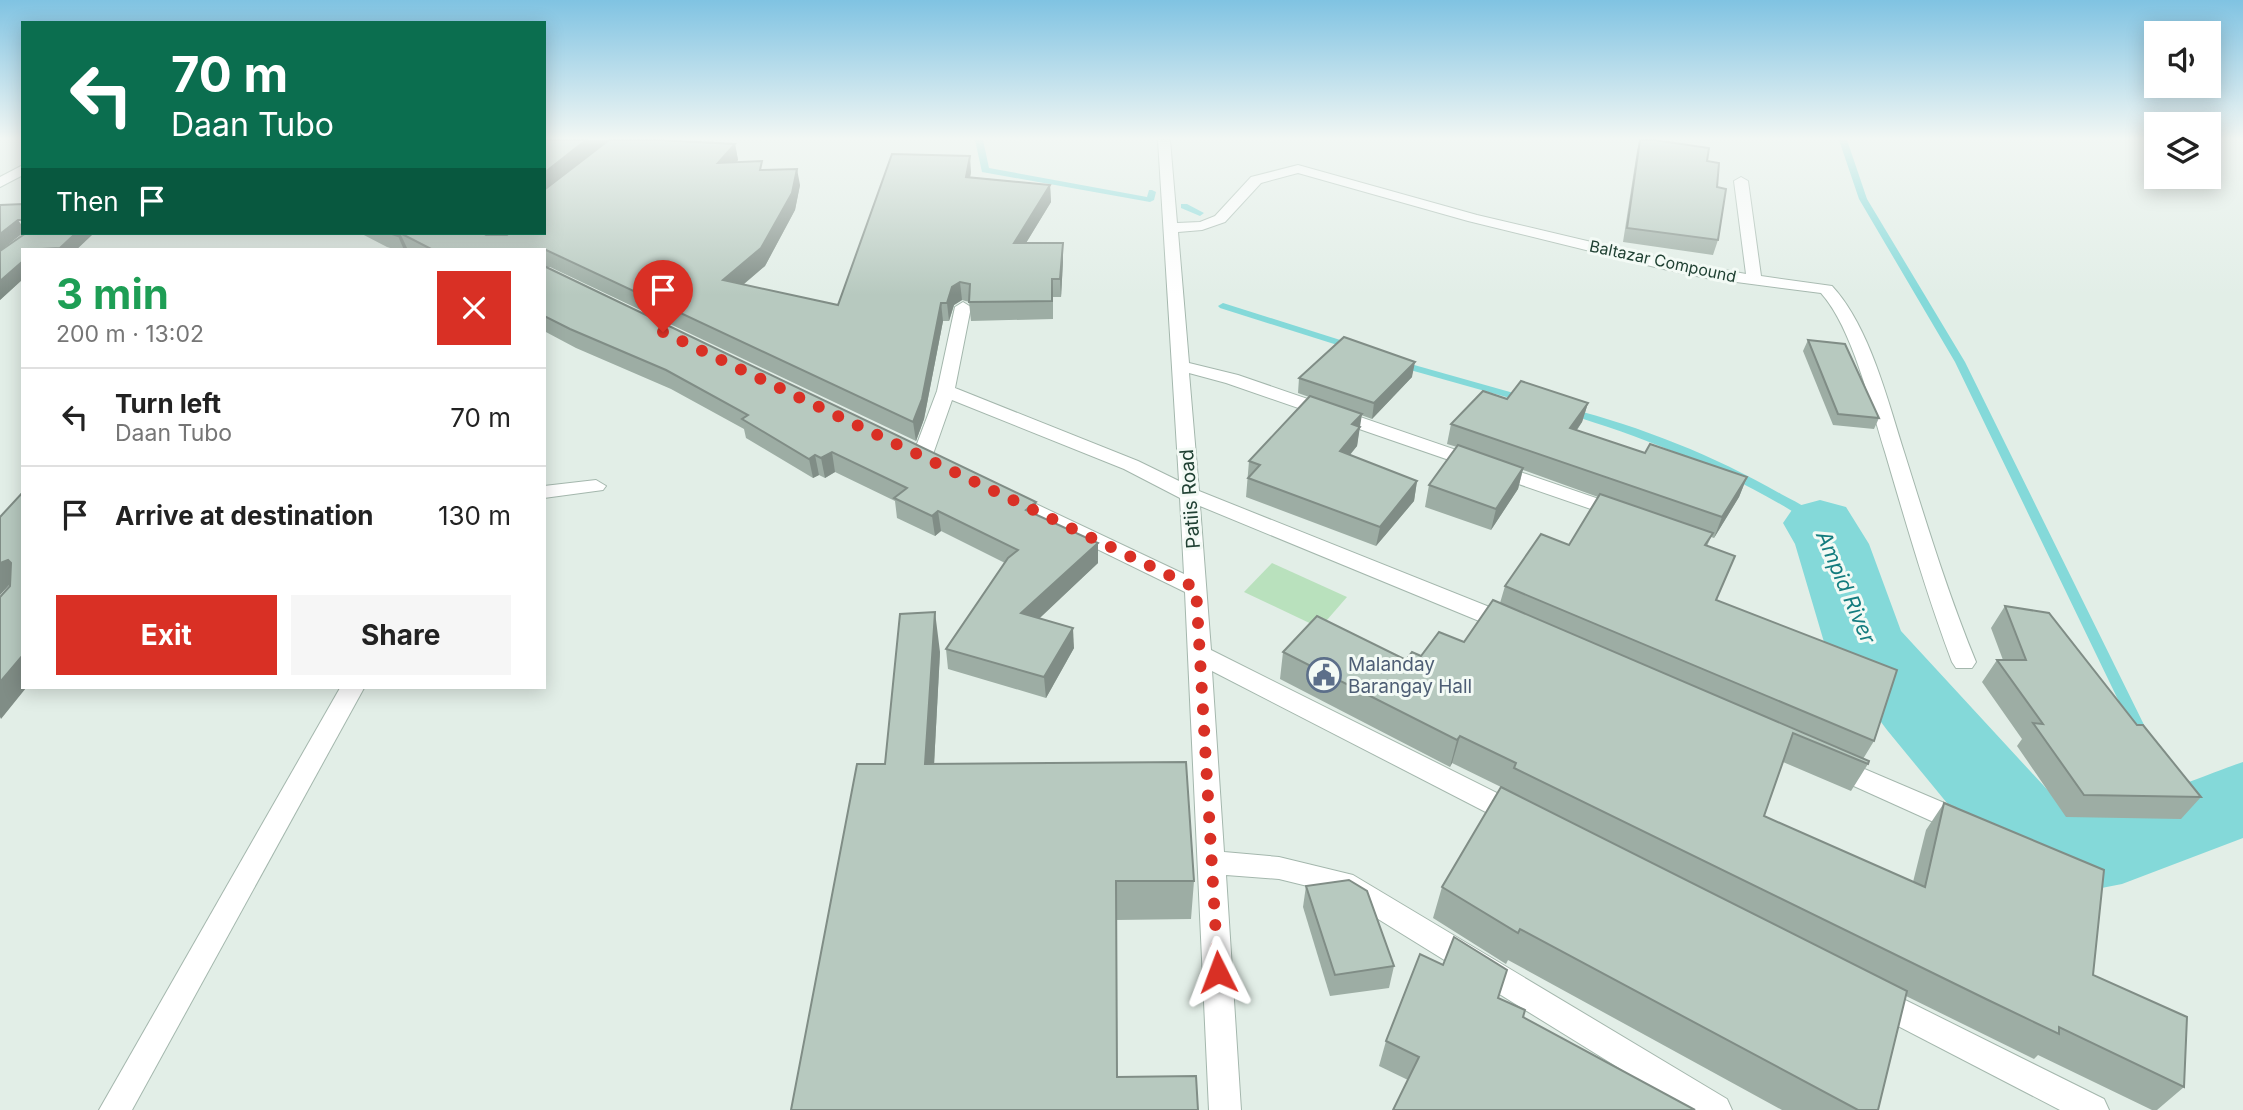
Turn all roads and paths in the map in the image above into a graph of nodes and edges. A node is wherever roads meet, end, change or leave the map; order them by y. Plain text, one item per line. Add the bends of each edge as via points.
1 (1168, 192) edge
2 (1243, 192) edge
3 (1379, 192) edge
4 (1742, 192) edge
5 (1171, 228) junction
6 (1754, 279) junction
7 (963, 307) dead end
8 (1181, 366) junction
9 (946, 391) junction
10 (922, 457) edge
11 (596, 486) dead end
12 (546, 492) edge
13 (997, 492) edge
14 (1190, 495) junction
15 (1633, 517) edge
16 (1196, 588) junction
17 (1527, 631) edge
18 (1199, 654) junction
19 (1964, 662) dead end
20 (351, 689) edge
21 (1820, 760) edge
22 (1947, 816) edge
23 (1547, 831) edge
24 (1213, 862) junction
25 (1857, 990) edge
26 (115, 1110) edge
27 (1225, 1110) edge
28 (1716, 1110) edge
29 (2093, 1110) edge

1 - 5 street, Patiis Road
2 - 5 street, Baltazar Compound via 1220,219 1202,226
3 - 6 street, Baltazar Compound via 1659,263
4 - 6 street
5 - 8 street, Patiis Road
6 - 19 street, Baltazar Compound via 1822,288 1839,303 1874,382 1942,607
7 - 9 street
8 - 14 street, Patiis Road
8 - 15 street via 1232,379
9 - 10 street
9 - 14 street via 1131,465
11 - 12 street
13 - 16 street
14 - 16 street, Patiis Road
14 - 17 street
16 - 18 street, Patiis Road
18 - 23 street
18 - 24 street, Patiis Road
20 - 26 street
21 - 22 street
24 - 27 street, Patiis Road
24 - 28 street via 1279,868 1343,883
25 - 29 street

